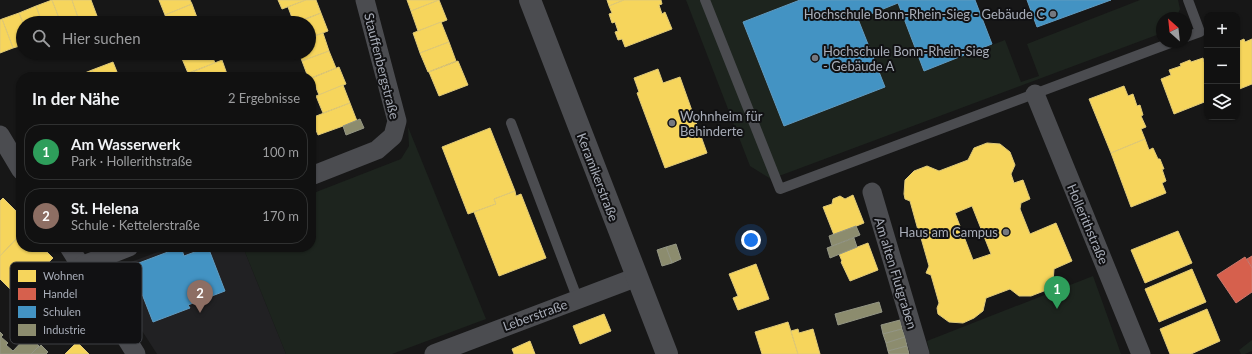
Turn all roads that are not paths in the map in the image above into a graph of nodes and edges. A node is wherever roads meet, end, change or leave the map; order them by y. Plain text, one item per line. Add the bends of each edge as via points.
1 (365, 0) edge
2 (530, 0) edge
3 (705, 0) edge
4 (1188, 0) edge
5 (1192, 35) edge
6 (1157, 48) edge
7 (1035, 94) junction
8 (511, 124) dead end
9 (0, 135) edge
10 (16, 162) edge
11 (316, 174) edge
12 (872, 192) dead end
13 (72, 252) edge
14 (116, 252) edge
15 (78, 262) edge
16 (91, 262) edge
17 (637, 277) junction
18 (578, 300) junction
19 (130, 344) edge
20 (136, 354) edge
21 (434, 354) edge
22 (667, 354) edge
23 (920, 354) edge
24 (1141, 354) edge

1 - 11 street, Stauffenbergstraße via 397,121 393,136 377,150
2 - 17 street, Keramikerstraße
3 - 7 lane via 780,189
4 - 5 lane via 1200,32
6 - 7 lane
7 - 24 street, Hollerithstraße
8 - 18 lane
9 - 10 street
12 - 23 street, Am alten Flutgraben
13 - 15 street
14 - 16 street
17 - 18 street, Leberstraße
17 - 22 street, Keramikerstraße
18 - 21 street, Leberstraße
19 - 20 street

